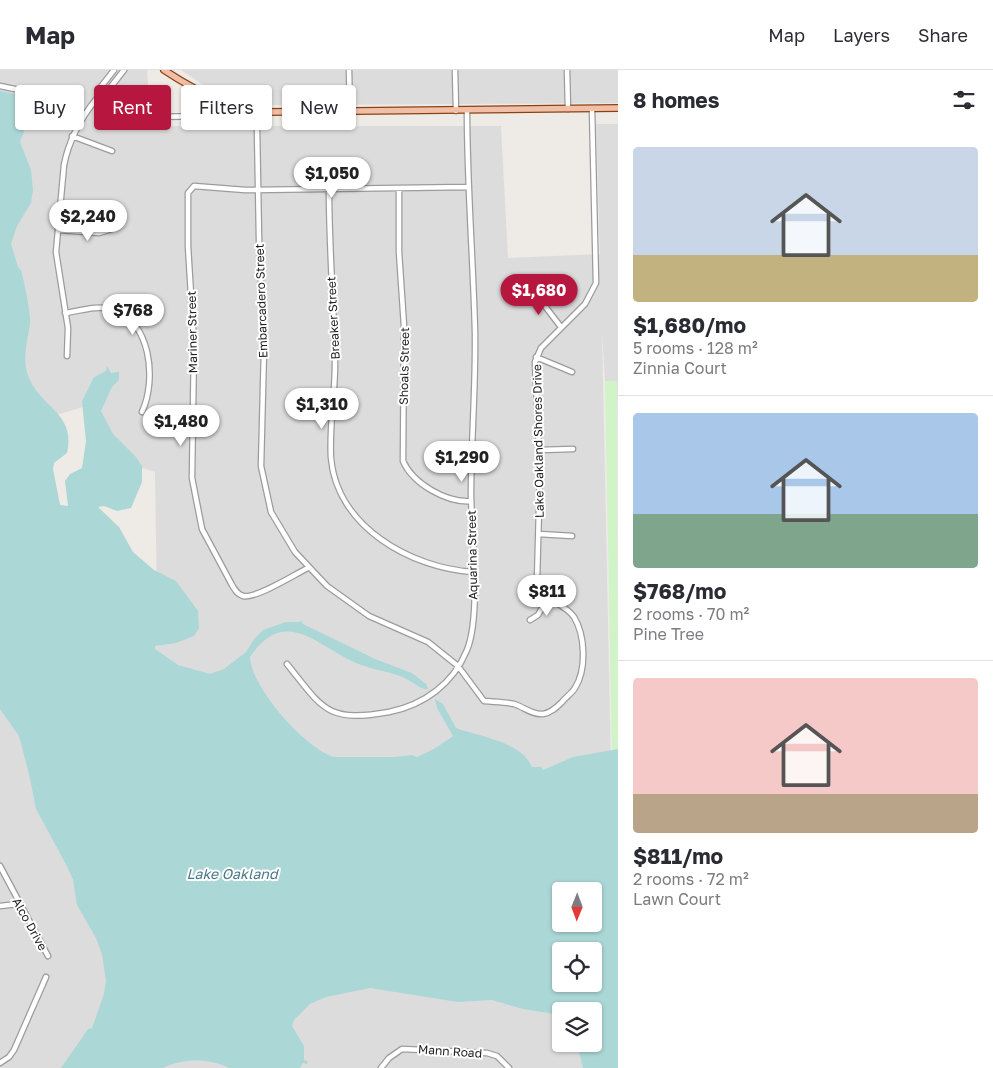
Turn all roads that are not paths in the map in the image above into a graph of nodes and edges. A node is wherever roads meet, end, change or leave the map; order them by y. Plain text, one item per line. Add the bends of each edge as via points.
1 (114, 70) edge
2 (124, 70) edge
3 (164, 70) edge
4 (349, 70) edge
5 (455, 70) edge
6 (567, 70) edge
7 (102, 85) edge
8 (112, 85) edge
9 (189, 85) edge
10 (349, 85) edge
11 (0, 86) edge
12 (15, 89) edge
13 (94, 103) edge
14 (618, 108) edge
15 (568, 109) junction
16 (592, 109) junction
17 (456, 111) junction
18 (468, 111) junction
19 (356, 113) edge
20 (257, 130) edge
21 (72, 136) junction
22 (112, 152) dead end
23 (398, 188) junction
24 (469, 188) junction
25 (258, 190) junction
26 (329, 190) junction
27 (115, 228) dead end
28 (59, 230) junction
29 (534, 292) dead end
30 (65, 313) junction
31 (561, 327) junction
32 (67, 356) dead end
33 (536, 357) junction
34 (572, 372) dead end
35 (142, 412) dead end
36 (573, 449) dead end
37 (540, 450) junction
38 (471, 501) junction
39 (539, 534) junction
40 (572, 536) dead end
41 (308, 568) junction
42 (473, 572) junction
43 (547, 598) junction
44 (530, 620) dead end
45 (287, 664) dead end
46 (458, 666) junction
47 (0, 866) edge
48 (18, 904) junction
49 (0, 906) edge
50 (48, 956) dead end
51 (46, 977) dead end
52 (0, 1063) edge
53 (381, 1068) edge
54 (509, 1068) edge

1 - 7 street
2 - 8 street
3 - 9 main road
4 - 10 street
5 - 17 street
6 - 15 street
11 - 12 street
13 - 21 street
14 - 16 main road
15 - 16 main road
15 - 18 main road
16 - 31 street, Lake Oakland Shores Drive via 596,282 585,304
17 - 18 main road
17 - 19 main road
18 - 24 street, Aquarina Street
20 - 25 street, Embarcadero Street
21 - 22 street
21 - 28 street via 64,165
23 - 24 street
23 - 26 street
23 - 38 street, Shoals Street via 404,326 403,461 412,475 430,488 450,498
24 - 38 street, Aquarina Street via 475,367
25 - 26 street
25 - 41 street, Embarcadero Street via 264,349 261,466 271,512 281,532
25 - 41 street, Mariner Street via 194,186 188,193 194,344 192,478 202,529 237,593 244,596 257,594
26 - 42 street, Breaker Street via 335,365 331,458 339,490 355,516 384,542 432,566
27 - 28 street via 99,233
28 - 30 street via 57,269
29 - 31 street
30 - 32 street via 69,339
30 - 35 street via 111,309 132,320 141,331 148,365 147,400
31 - 33 street, Lake Oakland Shores Drive
33 - 34 street
33 - 37 street, Lake Oakland Shores Drive
36 - 37 street
37 - 39 street, Lake Oakland Shores Drive
38 - 42 street, Aquarina Street
39 - 40 street
39 - 43 street, Lake Oakland Shores Drive via 537,581
41 - 46 street, Embarcadero Street via 369,616 428,642
42 - 46 street, Aquarina Street via 471,637
43 - 44 street via 538,614
43 - 46 street via 563,606 574,617 579,627 582,652 575,688 555,709 538,713 515,704 484,701
45 - 46 street, Aquarina Street via 319,703 333,712 350,716 403,709 420,702 437,690
47 - 48 street, Alco Drive
48 - 49 street
48 - 50 street, Alco Drive
51 - 52 street via 14,1050
53 - 54 street, Mann Road via 395,1052 410,1048 487,1053 497,1056

